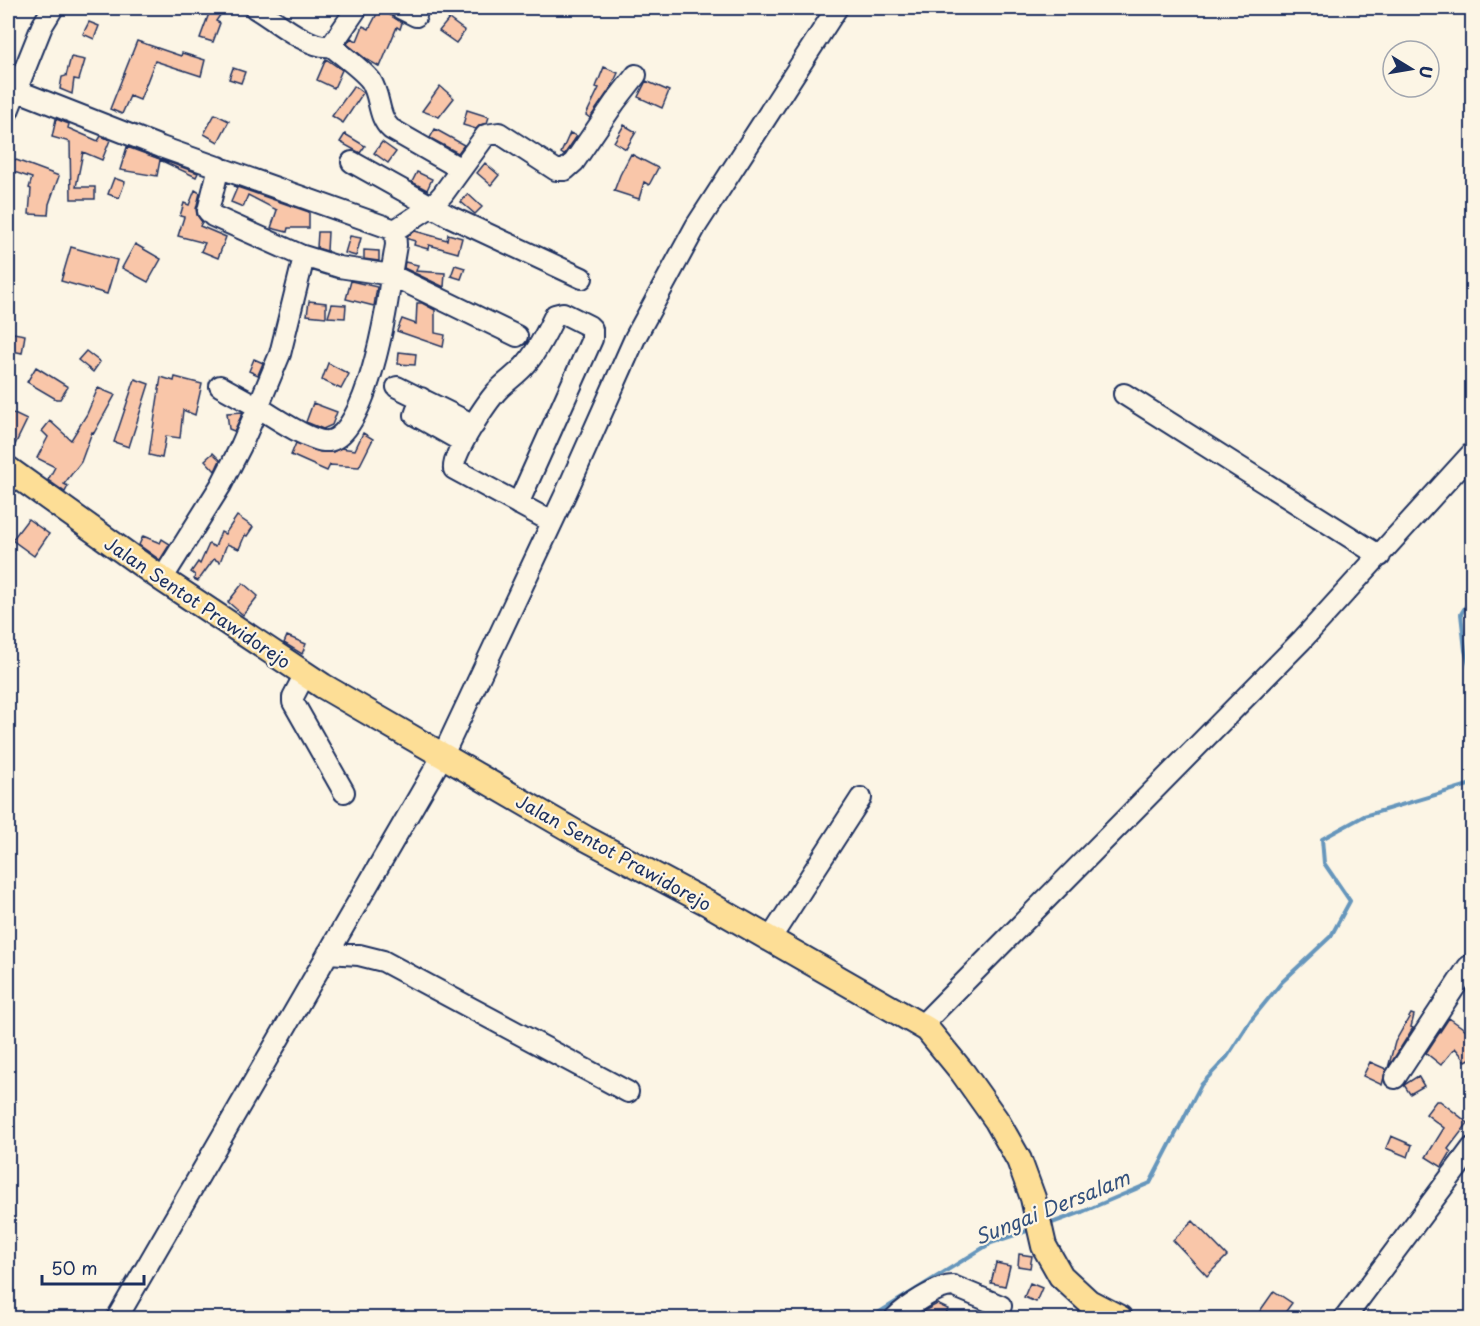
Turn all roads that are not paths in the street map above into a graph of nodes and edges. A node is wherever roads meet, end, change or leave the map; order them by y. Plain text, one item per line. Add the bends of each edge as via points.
1 (53, 8) edge
2 (255, 8) edge
3 (357, 8) edge
4 (837, 8) edge
5 (330, 46) junction
6 (636, 75) dead end
7 (12, 88) edge
8 (8, 111) edge
9 (352, 162) dead end
10 (219, 167) junction
11 (461, 169) junction
12 (432, 206) junction
13 (395, 230) junction
14 (304, 257) junction
15 (391, 275) junction
16 (582, 278) dead end
17 (517, 336) dead end
18 (220, 386) dead end
19 (398, 387) dead end
20 (1124, 394) dead end
21 (258, 407) junction
22 (469, 434) junction
23 (1473, 453) edge
24 (8, 469) edge
25 (518, 504) junction
26 (552, 522) junction
27 (1380, 556) junction
28 (162, 579) junction
29 (305, 674) junction
30 (443, 755) junction
31 (344, 792) dead end
32 (861, 798) dead end
33 (770, 939) junction
34 (328, 953) junction
35 (1473, 964) edge
36 (921, 1026) junction
37 (1395, 1078) dead end
38 (628, 1092) dead end
39 (1473, 1148) edge
40 (1001, 1306) dead end
41 (117, 1318) edge
42 (895, 1318) edge
43 (1120, 1318) edge
44 (1345, 1318) edge

1 - 7 street
2 - 5 street via 312,44
3 - 5 street
4 - 26 street via 696,226 635,338
5 - 11 street via 370,80 384,123
6 - 11 street via 565,170 556,170 495,132 486,135
7 - 8 street
7 - 10 street
9 - 12 street
10 - 13 street
10 - 14 street via 208,211
11 - 12 street
12 - 13 street
12 - 16 street
13 - 15 street
14 - 15 street
14 - 21 street via 280,354
15 - 17 street
15 - 21 street via 381,342 356,415 334,440 324,442
18 - 21 street
19 - 22 street via 422,398
20 - 27 street
21 - 28 street via 221,485
22 - 25 street via 454,459 454,469
22 - 25 street via 497,390 543,342 555,315 563,313 592,329 592,339
23 - 27 street
24 - 28 main road, Jalan Sentot Prawidorejo
25 - 26 street
26 - 30 street
27 - 36 street
28 - 29 main road, Jalan Sentot Prawidorejo
29 - 30 main road, Jalan Sentot Prawidorejo
29 - 31 street via 293,702
30 - 33 main road, Jalan Sentot Prawidorejo
30 - 34 street
32 - 33 street
33 - 36 main road, Jalan Sentot Prawidorejo
34 - 38 street via 383,961
34 - 41 street
35 - 37 street via 1467,967
36 - 43 main road, Jalan Sentot Prawidorejo via 942,1046 997,1121 1020,1160 1044,1246 1061,1276 1089,1302
39 - 44 street
40 - 42 street via 948,1286

